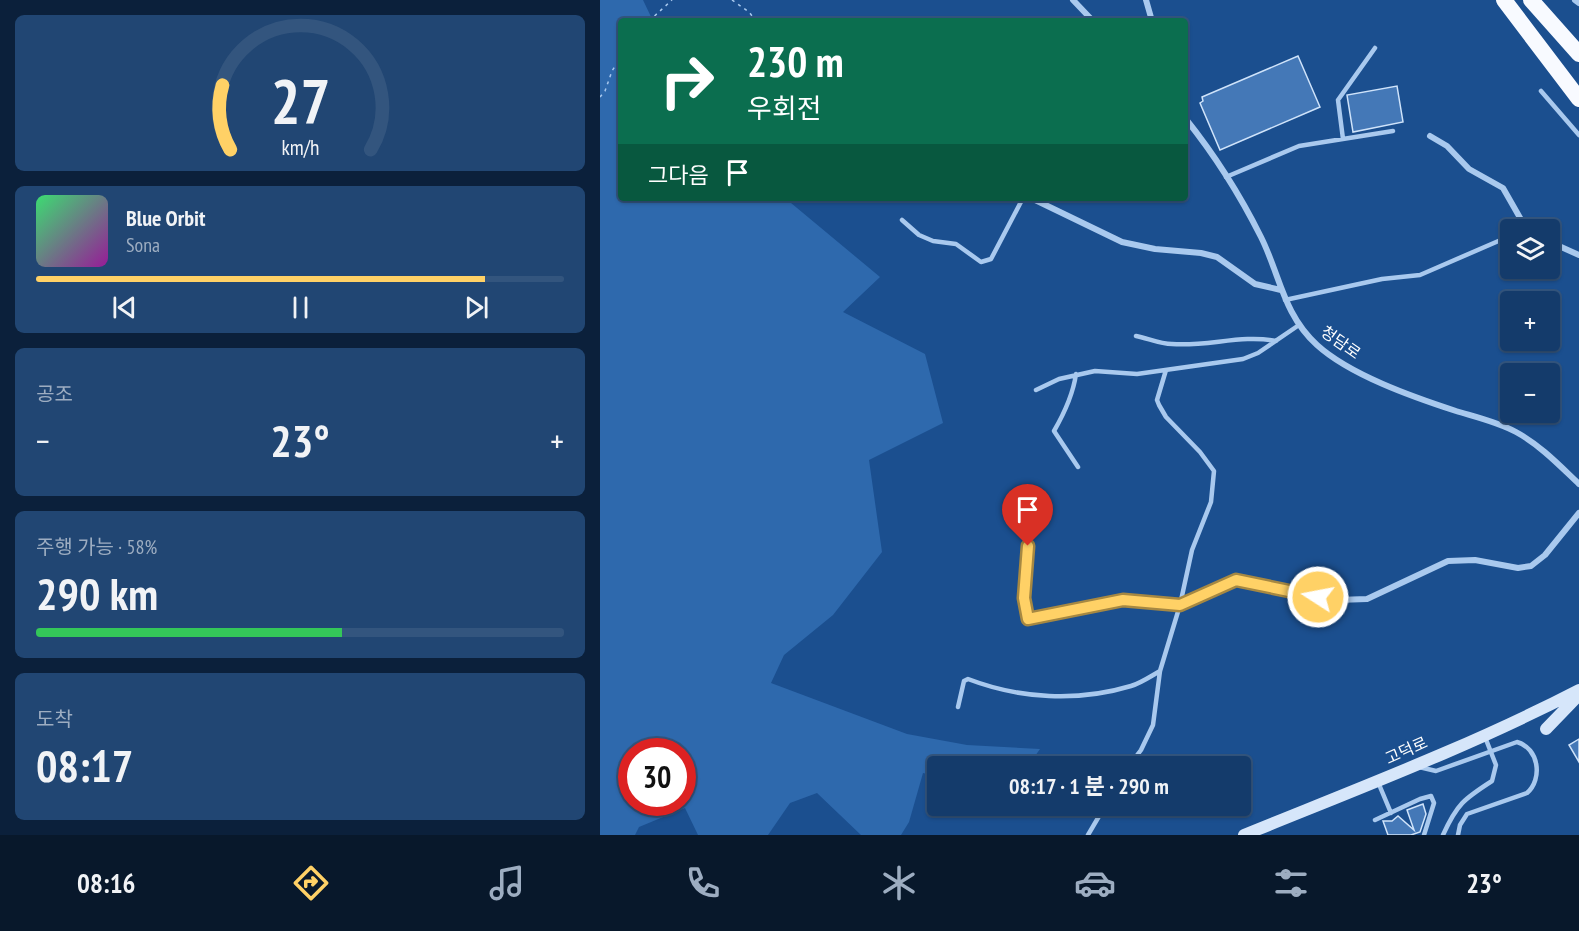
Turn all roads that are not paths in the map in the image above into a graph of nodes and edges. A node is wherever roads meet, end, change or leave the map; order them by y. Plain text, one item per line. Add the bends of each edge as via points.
1 (1073, 0) edge
2 (1146, 0) edge
3 (1505, 0) edge
4 (1531, 0) edge
5 (1537, 0) edge
6 (1575, 0) edge
7 (1579, 3) edge
8 (1090, 18) edge
9 (1151, 18) edge
10 (1579, 37) edge
11 (1375, 48) dead end
12 (1579, 54) edge
13 (1579, 82) edge
14 (1541, 92) dead end
15 (1579, 99) edge
16 (1188, 121) edge
17 (1393, 131) dead end
18 (1579, 135) edge
19 (1430, 136) dead end
20 (1343, 139) junction
21 (1226, 177) junction
22 (1021, 201) edge
23 (1037, 201) edge
24 (1520, 219) edge
25 (902, 220) dead end
26 (1500, 240) edge
27 (1560, 248) edge
28 (1579, 255) edge
29 (1281, 290) junction
30 (1285, 300) junction
31 (1299, 325) junction
32 (1136, 336) dead end
33 (1276, 341) junction
34 (1166, 370) junction
35 (1076, 374) junction
36 (1036, 390) dead end
37 (1078, 467) dead end
38 (1579, 484) edge
39 (1579, 513) edge
40 (1028, 546) dead end
41 (1180, 605) junction
42 (1160, 671) junction
43 (1579, 690) edge
44 (1579, 696) edge
45 (958, 707) dead end
46 (1546, 729) dead end
47 (1484, 735) junction
48 (1491, 752) junction
49 (1136, 756) edge
50 (1414, 765) junction
51 (1377, 781) junction
52 (1391, 813) junction
53 (1099, 816) edge
54 (1375, 820) dead end
55 (1088, 835) edge
56 (1244, 835) edge
57 (1424, 835) edge
58 (1443, 835) edge
59 (1458, 835) edge

1 - 8 street
2 - 9 street
3 - 13 highway
3 - 15 highway
4 - 12 highway
5 - 10 highway
6 - 7 street
11 - 20 lane via 1338,100
14 - 18 lane
16 - 21 street, 청담로
17 - 20 lane
19 - 24 street via 1447,146 1469,169 1503,188
20 - 21 lane via 1291,149
21 - 29 street, 청담로 via 1262,240
22 - 25 lane via 991,260 981,262 956,244 919,235
23 - 29 street via 1122,242 1217,257 1255,284
26 - 30 lane via 1420,275
27 - 28 street
29 - 30 street, 청담로
30 - 31 street, 청담로
31 - 33 lane
31 - 38 street, 청담로 via 1317,345 1382,383 1516,431
32 - 33 lane via 1171,344 1209,344 1259,337
33 - 34 lane via 1243,358
34 - 35 lane
34 - 41 lane via 1159,405 1214,471 1210,502 1192,550
35 - 36 lane
35 - 37 lane via 1064,414 1054,431
39 - 41 street via 1531,566 1448,561 1367,599 1337,600 1236,580
40 - 41 street via 1024,598 1028,619 1123,600
41 - 42 lane
42 - 45 lane via 1133,685 1071,697 993,689 968,679 964,681
42 - 49 lane via 1153,725
43 - 47 main road, 고덕로
44 - 46 main road
47 - 48 lane
47 - 50 main road, 고덕로
48 - 50 lane via 1436,771
48 - 58 lane via 1496,765 1492,781 1454,811
48 - 59 lane via 1517,742 1523,744 1531,750 1537,770 1535,785 1527,793 1467,814
50 - 51 main road, 고덕로
51 - 52 lane
51 - 56 main road, 고덕로
52 - 54 lane
52 - 57 lane via 1431,796 1434,803
53 - 55 lane

